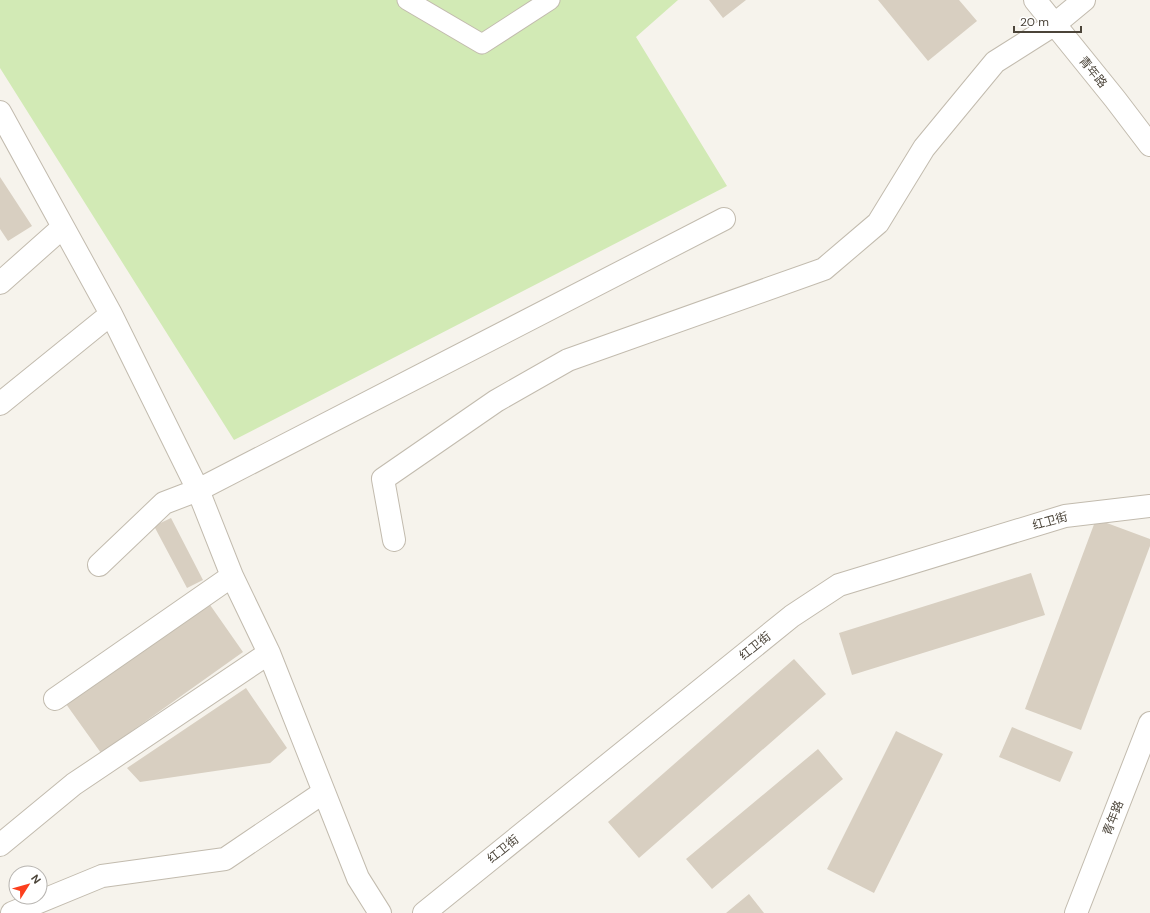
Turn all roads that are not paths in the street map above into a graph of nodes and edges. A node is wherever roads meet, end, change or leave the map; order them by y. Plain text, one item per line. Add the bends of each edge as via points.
1 (407, 0) edge
2 (550, 0) edge
3 (1035, 0) edge
4 (1084, 0) edge
5 (1054, 24) junction
6 (0, 112) edge
7 (1150, 144) edge
8 (724, 219) dead end
9 (63, 227) junction
10 (0, 283) edge
11 (111, 314) junction
12 (0, 404) edge
13 (198, 490) junction
14 (1150, 506) edge
15 (394, 540) dead end
16 (99, 565) dead end
17 (232, 576) junction
18 (269, 652) junction
19 (56, 699) dead end
20 (1150, 723) edge
21 (324, 792) junction
22 (0, 845) edge
23 (12, 913) edge
24 (380, 913) edge
25 (424, 913) edge
26 (1076, 913) edge

1 - 2 street via 482,44
3 - 5 street, 青年路
4 - 5 street
5 - 7 street, 青年路
5 - 15 street via 995,62 924,148 878,223 824,269 568,360 496,401 383,479
6 - 9 street
8 - 13 street
9 - 10 street
9 - 11 street
11 - 12 street
11 - 13 street
13 - 16 street via 164,503
13 - 17 street
14 - 25 street, 红卫街 via 1065,516 839,585 792,616
17 - 18 street
17 - 19 street
18 - 21 street
18 - 22 street via 74,784
20 - 26 street, 青年路
21 - 23 street via 225,859 102,876
21 - 24 street via 358,878

